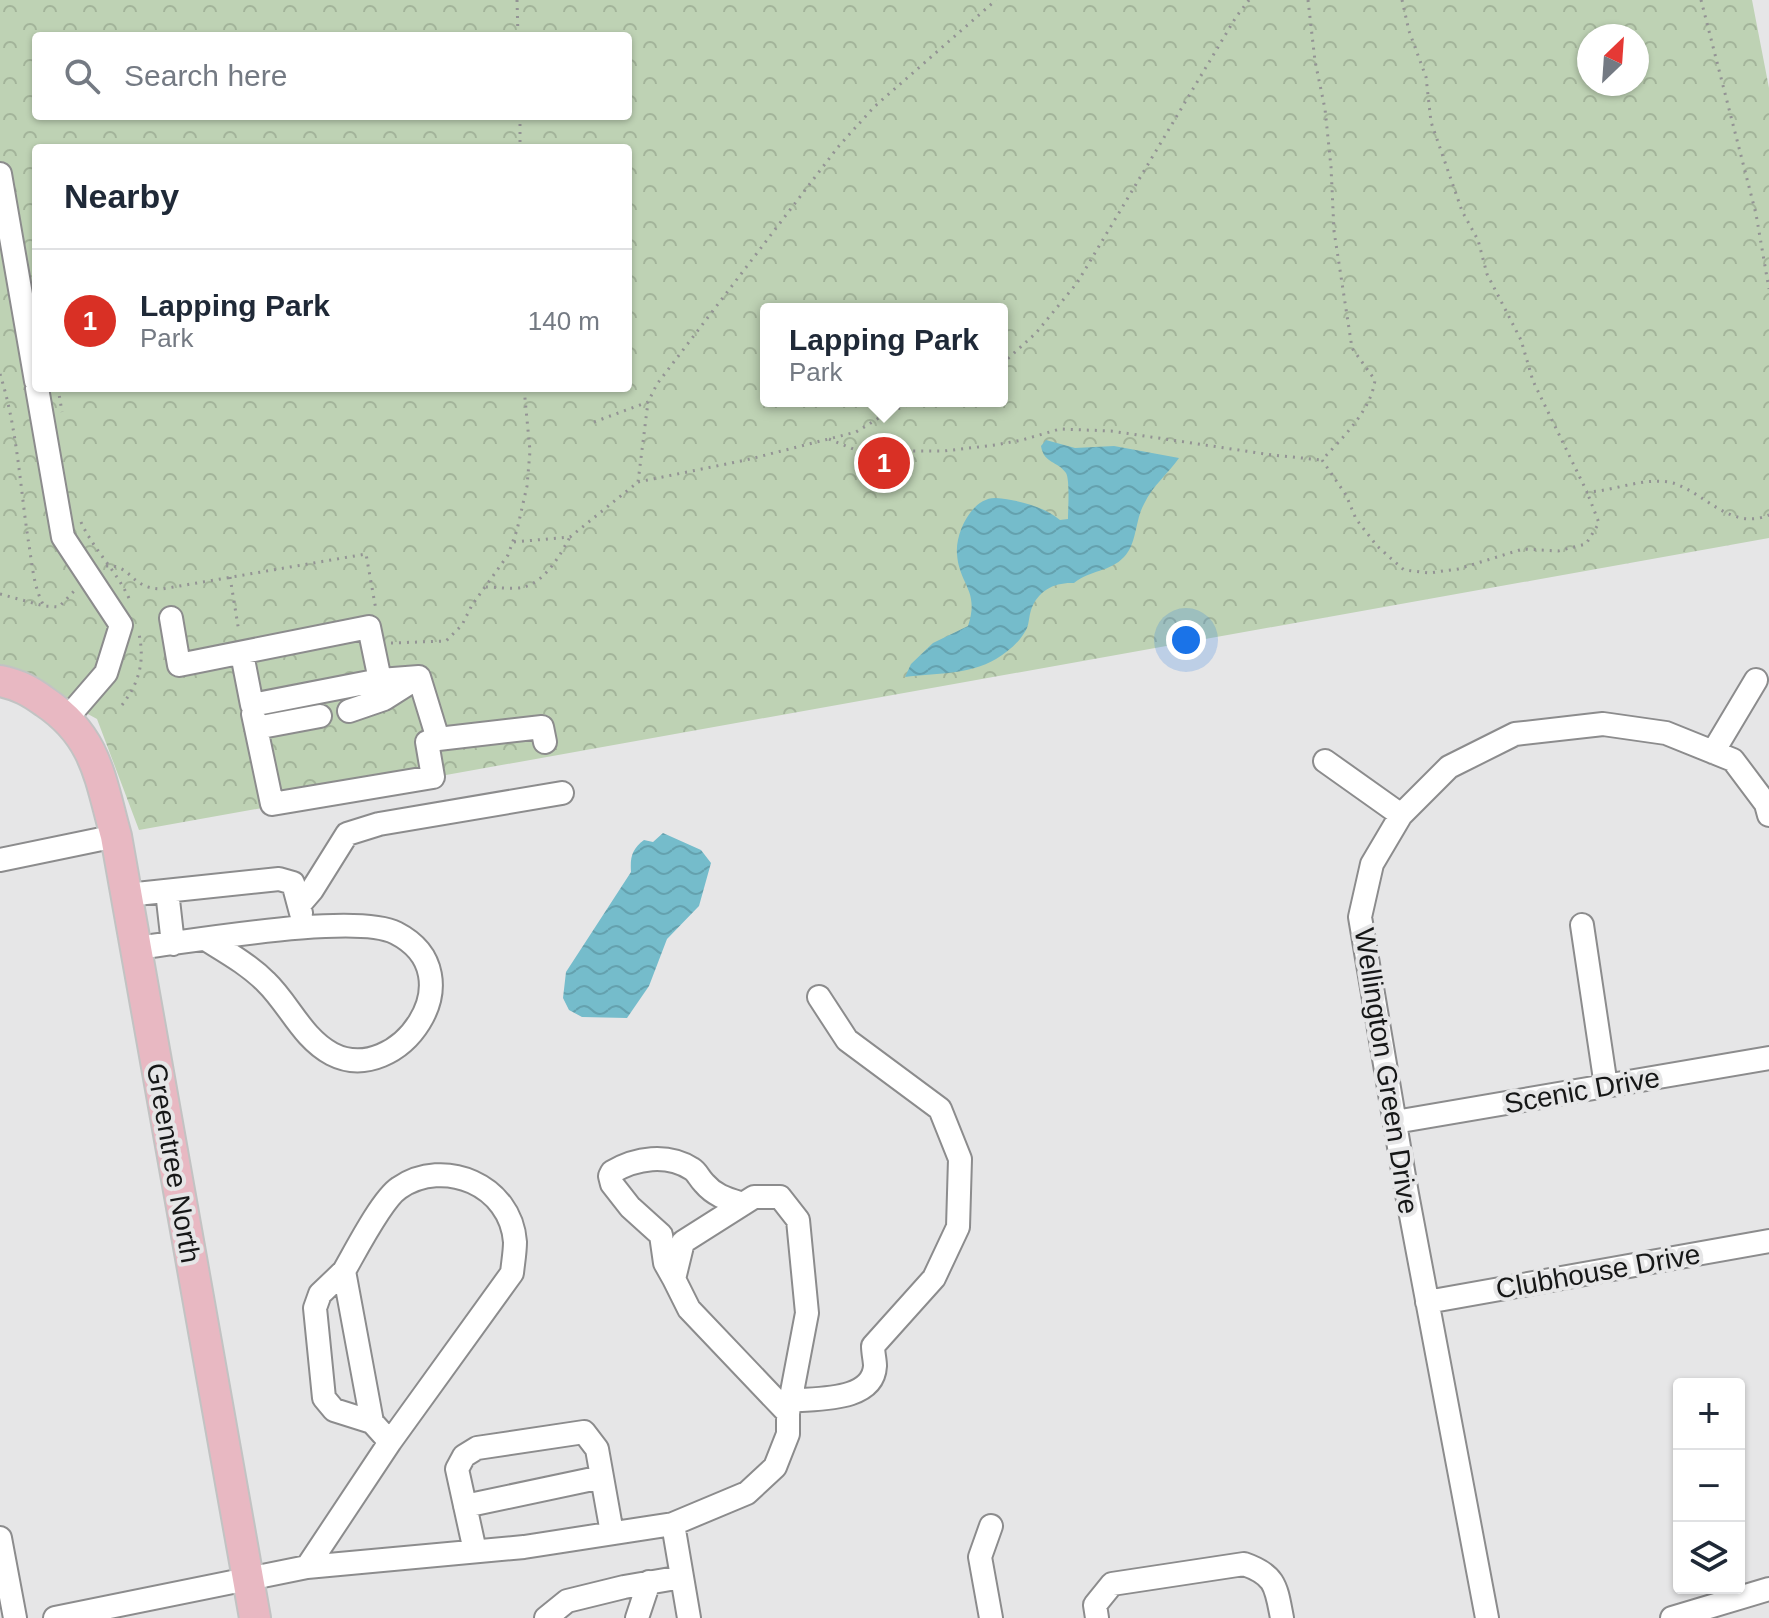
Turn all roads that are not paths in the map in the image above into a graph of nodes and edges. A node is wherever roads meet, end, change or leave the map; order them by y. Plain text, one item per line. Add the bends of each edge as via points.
1 (0, 174) edge
2 (32, 358) edge
3 (38, 392) edge
4 (171, 618) dead end
5 (242, 654) junction
6 (419, 677) junction
7 (380, 680) junction
8 (1756, 680) dead end
9 (0, 681) edge
10 (252, 705) junction
11 (349, 711) dead end
12 (320, 716) dead end
13 (68, 717) junction
14 (256, 728) junction
15 (438, 739) junction
16 (545, 742) dead end
17 (1713, 752) junction
18 (1325, 761) dead end
19 (562, 793) dead end
20 (1401, 815) junction
21 (1769, 815) edge
22 (116, 836) junction
23 (0, 860) edge
24 (167, 891) junction
25 (127, 895) junction
26 (300, 904) junction
27 (1582, 925) dead end
28 (303, 929) junction
29 (207, 940) junction
30 (173, 944) junction
31 (136, 948) junction
32 (819, 997) dead end
33 (1769, 1058) edge
34 (1606, 1086) junction
35 (1395, 1122) junction
36 (743, 1204) junction
37 (1769, 1241) edge
38 (344, 1271) junction
39 (674, 1279) junction
40 (1427, 1302) junction
41 (790, 1407) junction
42 (372, 1422) junction
43 (390, 1442) junction
44 (602, 1477) junction
45 (465, 1506) junction
46 (673, 1524) junction
47 (991, 1526) dead end
48 (612, 1533) junction
49 (0, 1538) edge
50 (475, 1551) junction
51 (307, 1567) junction
52 (682, 1577) junction
53 (248, 1578) junction
54 (649, 1582) junction
55 (1769, 1589) edge
56 (15, 1618) edge
57 (55, 1618) edge
58 (255, 1618) edge
59 (546, 1618) edge
60 (637, 1618) edge
61 (689, 1618) edge
62 (991, 1618) edge
63 (1097, 1618) edge
64 (1282, 1618) edge
65 (1487, 1618) edge
66 (1672, 1618) edge

1 - 2 street
3 - 13 street via 63,537 121,625 106,673
4 - 5 street via 179,665
5 - 7 street via 369,627
5 - 10 street
6 - 7 street
6 - 11 street via 384,699
6 - 15 street
7 - 10 street
8 - 17 street
9 - 13 main road via 25,688
10 - 14 street
12 - 14 street
13 - 22 main road, Greentree North via 93,755
14 - 15 street via 272,804 433,777 427,742
15 - 16 street via 542,727
17 - 20 street, Wellington Green Drive via 1666,733 1603,724 1515,734 1449,767
17 - 21 street, Wellington Green Drive via 1733,760
18 - 20 street
19 - 26 street via 347,834
20 - 35 street, Wellington Green Drive via 1372,864 1360,917
22 - 23 street
22 - 25 main road, Greentree North
24 - 25 street
24 - 26 street via 279,879 293,883
24 - 30 street
25 - 31 main road, Greentree North
26 - 28 street
27 - 34 street
28 - 29 street
28 - 29 street via 373,926 416,948 430,983 426,1010 412,1035 374,1057 356,1060 333,1054 310,1036 246,964
29 - 30 street
30 - 31 street
31 - 53 main road, Greentree North
32 - 41 street via 847,1040 940,1109 960,1159 958,1227 934,1278 873,1346 875,1367 866,1386
33 - 34 street, Scenic Drive
34 - 35 street, Scenic Drive
35 - 40 street, Wellington Green Drive
36 - 39 street via 683,1242
36 - 39 street via 720,1197 694,1170 674,1160 644,1160 612,1172 612,1184 661,1235 665,1263
36 - 41 street via 754,1197 780,1197 798,1220 807,1313
37 - 40 street, Clubhouse Drive
38 - 42 street
38 - 42 street via 320,1294 315,1308 324,1398 334,1410
38 - 43 street via 396,1189 425,1175 456,1175 490,1190 506,1213 515,1241 512,1273
39 - 41 street via 689,1309
40 - 65 street, Wellington Green Drive
41 - 46 street via 788,1434 775,1467 747,1493
42 - 43 street
43 - 51 street
44 - 45 street
44 - 45 street via 597,1449 584,1432 477,1448 457,1469
44 - 48 street
45 - 50 street
46 - 48 street
46 - 52 street
47 - 62 street via 980,1557
48 - 50 street
49 - 56 street
50 - 51 street
51 - 53 street
52 - 54 street
52 - 61 street
53 - 57 street
53 - 58 main road, Greentree North
54 - 59 street via 567,1601
54 - 60 street
55 - 66 street
63 - 64 street via 1095,1605 1112,1584 1244,1564 1263,1570 1276,1589

